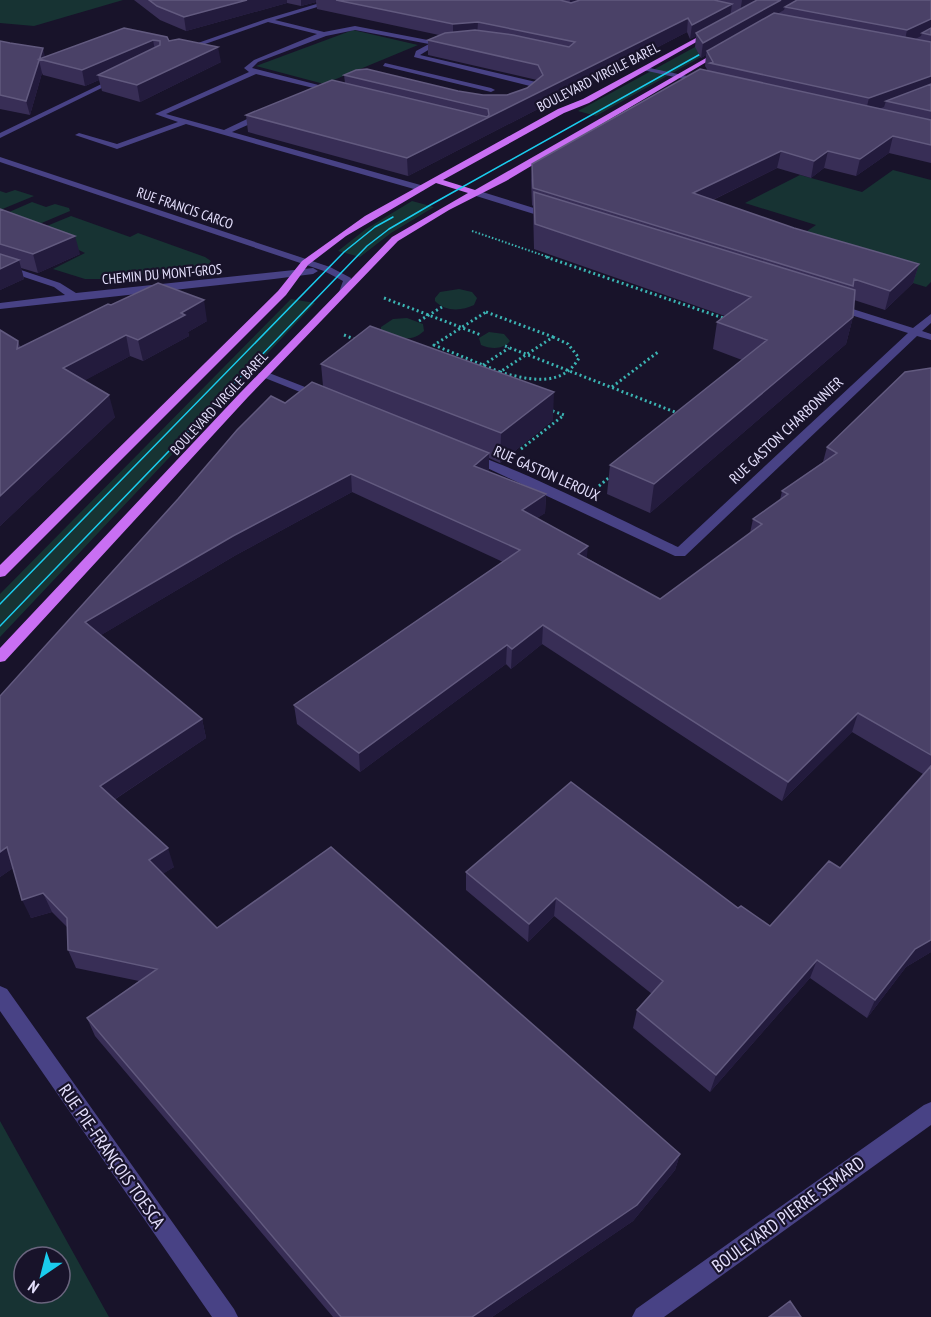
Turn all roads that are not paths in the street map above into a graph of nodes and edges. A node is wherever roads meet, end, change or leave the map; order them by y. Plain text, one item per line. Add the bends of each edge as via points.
1 (338, 0) edge
2 (268, 20) junction
3 (722, 27) edge
4 (324, 34) junction
5 (443, 43) edge
6 (434, 44) junction
7 (735, 44) edge
8 (174, 53) edge
9 (385, 65) dead end
10 (645, 69) junction
11 (131, 72) edge
12 (255, 72) junction
13 (679, 76) junction
14 (446, 79) junction
15 (342, 84) edge
16 (437, 84) edge
17 (719, 85) edge
18 (322, 88) junction
19 (491, 90) dead end
20 (311, 93) edge
21 (345, 94) edge
22 (525, 99) edge
23 (278, 108) edge
24 (184, 122) junction
25 (224, 133) junction
26 (79, 135) dead end
27 (0, 136) edge
28 (0, 159) edge
29 (434, 180) junction
30 (421, 188) junction
31 (476, 193) junction
32 (556, 218) edge
33 (305, 263) junction
34 (0, 266) edge
35 (327, 269) junction
36 (296, 273) junction
37 (344, 292) junction
38 (73, 296) junction
39 (828, 304) edge
40 (0, 306) edge
41 (931, 317) edge
42 (915, 332) junction
43 (931, 337) edge
44 (264, 374) junction
45 (328, 400) edge
46 (455, 451) edge
47 (680, 553) joint
48 (0, 573) edge
49 (0, 657) edge
50 (0, 995) edge
51 (931, 1112) edge
52 (226, 1317) edge
53 (644, 1317) edge

1 - 2 street
2 - 4 street
2 - 8 street
3 - 10 main road, BOULEVARD VIRGILE BAREL
4 - 6 street via 355,28
4 - 12 street via 256,61 247,68
5 - 6 street
6 - 22 street via 416,56 533,84 537,89
7 - 13 main road, BOULEVARD VIRGILE BAREL
9 - 14 street
10 - 13 street
10 - 29 main road, BOULEVARD VIRGILE BAREL
11 - 27 street
12 - 18 street
12 - 24 street via 159,114
13 - 17 street
13 - 31 main road, BOULEVARD VIRGILE BAREL
14 - 16 street
14 - 19 street
15 - 18 street
18 - 20 street
18 - 21 street
23 - 25 street
24 - 25 street
24 - 26 street via 117,147
25 - 30 street
28 - 33 street, RUE FRANCIS CARCO
29 - 30 main road, BOULEVARD VIRGILE BAREL
29 - 31 main road
30 - 33 main road, BOULEVARD VIRGILE BAREL via 343,234
31 - 32 street
31 - 37 main road, BOULEVARD VIRGILE BAREL via 395,239
33 - 35 street, RUE FRANCIS CARCO
33 - 36 main road, BOULEVARD VIRGILE BAREL
34 - 38 street via 57,285
35 - 36 street, CHEMIN DU MONT-GROS
35 - 37 street, RUE FRANCIS CARCO via 348,280
36 - 38 street, CHEMIN DU MONT-GROS
36 - 48 main road, BOULEVARD VIRGILE BAREL via 282,293
37 - 44 main road, BOULEVARD VIRGILE BAREL
38 - 40 street, CHEMIN DU MONT-GROS
39 - 42 street
41 - 42 street, RUE GASTON CHARBONNIER
42 - 43 street
42 - 47 street, RUE GASTON CHARBONNIER
44 - 45 street
44 - 49 main road, BOULEVARD VIRGILE BAREL
46 - 47 street, RUE GASTON LEROUX
50 - 52 street, RUE PIE-FRANÇOIS TOESCA
51 - 53 street, BOULEVARD PIERRE SEMARD

